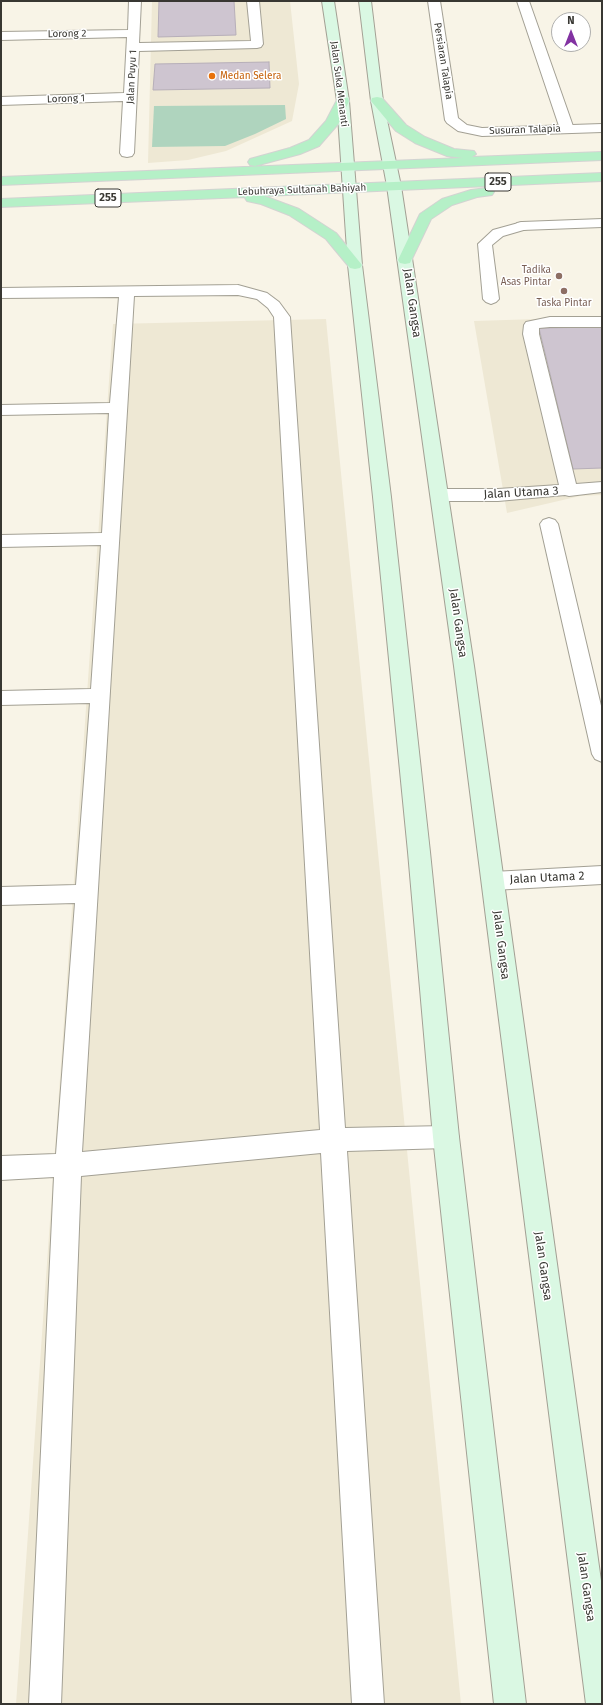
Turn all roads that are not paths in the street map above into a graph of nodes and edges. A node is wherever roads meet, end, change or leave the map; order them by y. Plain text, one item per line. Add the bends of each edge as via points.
1 (135, 1) edge
2 (253, 1) edge
3 (328, 1) edge
4 (365, 1) edge
5 (434, 1) edge
6 (523, 1) edge
7 (133, 33) junction
8 (1, 36) edge
9 (134, 47) junction
10 (131, 97) junction
11 (1, 101) edge
12 (343, 101) junction
13 (377, 101) junction
14 (452, 120) joint
15 (602, 128) edge
16 (567, 129) junction
17 (127, 153) dead end
18 (602, 156) edge
19 (526, 160) junction
20 (389, 166) junction
21 (347, 167) junction
22 (187, 174) junction
23 (602, 177) edge
24 (560, 179) junction
25 (1, 181) edge
26 (394, 186) junction
27 (350, 188) junction
28 (215, 194) junction
29 (1, 203) edge
30 (602, 223) edge
31 (405, 260) junction
32 (355, 265) junction
33 (127, 292) junction
34 (1, 293) edge
35 (491, 299) dead end
36 (602, 322) edge
37 (118, 408) junction
38 (1, 410) edge
39 (602, 487) edge
40 (570, 491) junction
41 (440, 495) junction
42 (549, 524) dead end
43 (111, 539) junction
44 (1, 541) edge
45 (99, 696) junction
46 (1, 698) edge
47 (602, 754) edge
48 (602, 874) edge
49 (493, 881) junction
50 (86, 894) junction
51 (1, 896) edge
52 (446, 1137) junction
53 (334, 1140) junction
54 (68, 1164) junction
55 (1, 1168) edge
56 (45, 1704) edge
57 (368, 1704) edge
58 (510, 1704) edge
59 (602, 1704) edge

1 - 7 street, Jalan Puyu 1
2 - 9 street via 257,44
3 - 12 main road, Jalan Suka Menanti
4 - 13 main road
5 - 14 street, Persiaran Talapia
6 - 16 street
7 - 8 street, Lorong 2
7 - 9 street, Jalan Puyu 1
9 - 10 street, Jalan Puyu 1
10 - 11 street, Lorong 1
10 - 17 street, Jalan Puyu 1
12 - 21 main road, Jalan Suka Menanti
12 - 22 main road via 332,123 314,143 265,160
13 - 19 main road via 401,128 420,140 452,153
13 - 20 main road
14 - 16 street, Susuran Talapia via 462,128 482,132
15 - 16 street, Susuran Talapia
18 - 19 main road, Lebuhraya Sultanah Bahiyah / 255
19 - 20 main road, Lebuhraya Sultanah Bahiyah / 255
20 - 21 main road, Lebuhraya Sultanah Bahiyah / 255
20 - 26 main road, Jalan Gangsa
21 - 22 main road, Lebuhraya Sultanah Bahiyah / 255
21 - 27 main road, Jalan Suka Menanti
22 - 25 main road, Lebuhraya Sultanah Bahiyah / 255
23 - 24 main road, Lebuhraya Sultanah Bahiyah / 255
24 - 26 main road, Lebuhraya Sultanah Bahiyah / 255
24 - 31 main road via 476,193 447,202 426,217
26 - 27 main road, Lebuhraya Sultanah Bahiyah / 255
26 - 31 main road, Jalan Gangsa
27 - 28 main road, Lebuhraya Sultanah Bahiyah / 255
27 - 32 main road
28 - 29 main road, Lebuhraya Sultanah Bahiyah / 255
28 - 32 main road via 264,200 294,212 331,236
30 - 35 street via 522,226 498,233 486,244
31 - 41 main road, Jalan Gangsa
32 - 52 main road via 382,497
33 - 34 street
33 - 37 street
33 - 53 street via 238,290 262,296 274,305 282,317
36 - 40 street via 550,322 532,325 531,334
37 - 38 street
37 - 43 street
39 - 40 street, Jalan Utama 3
40 - 41 street, Jalan Utama 3
41 - 49 main road, Jalan Gangsa
42 - 47 street
43 - 44 street
43 - 45 street
45 - 46 street
45 - 50 street
48 - 49 street, Jalan Utama 2
49 - 59 main road, Jalan Gangsa
50 - 51 street
50 - 54 street
52 - 53 street
52 - 58 main road
53 - 54 street
53 - 57 street
54 - 55 street
54 - 56 street

